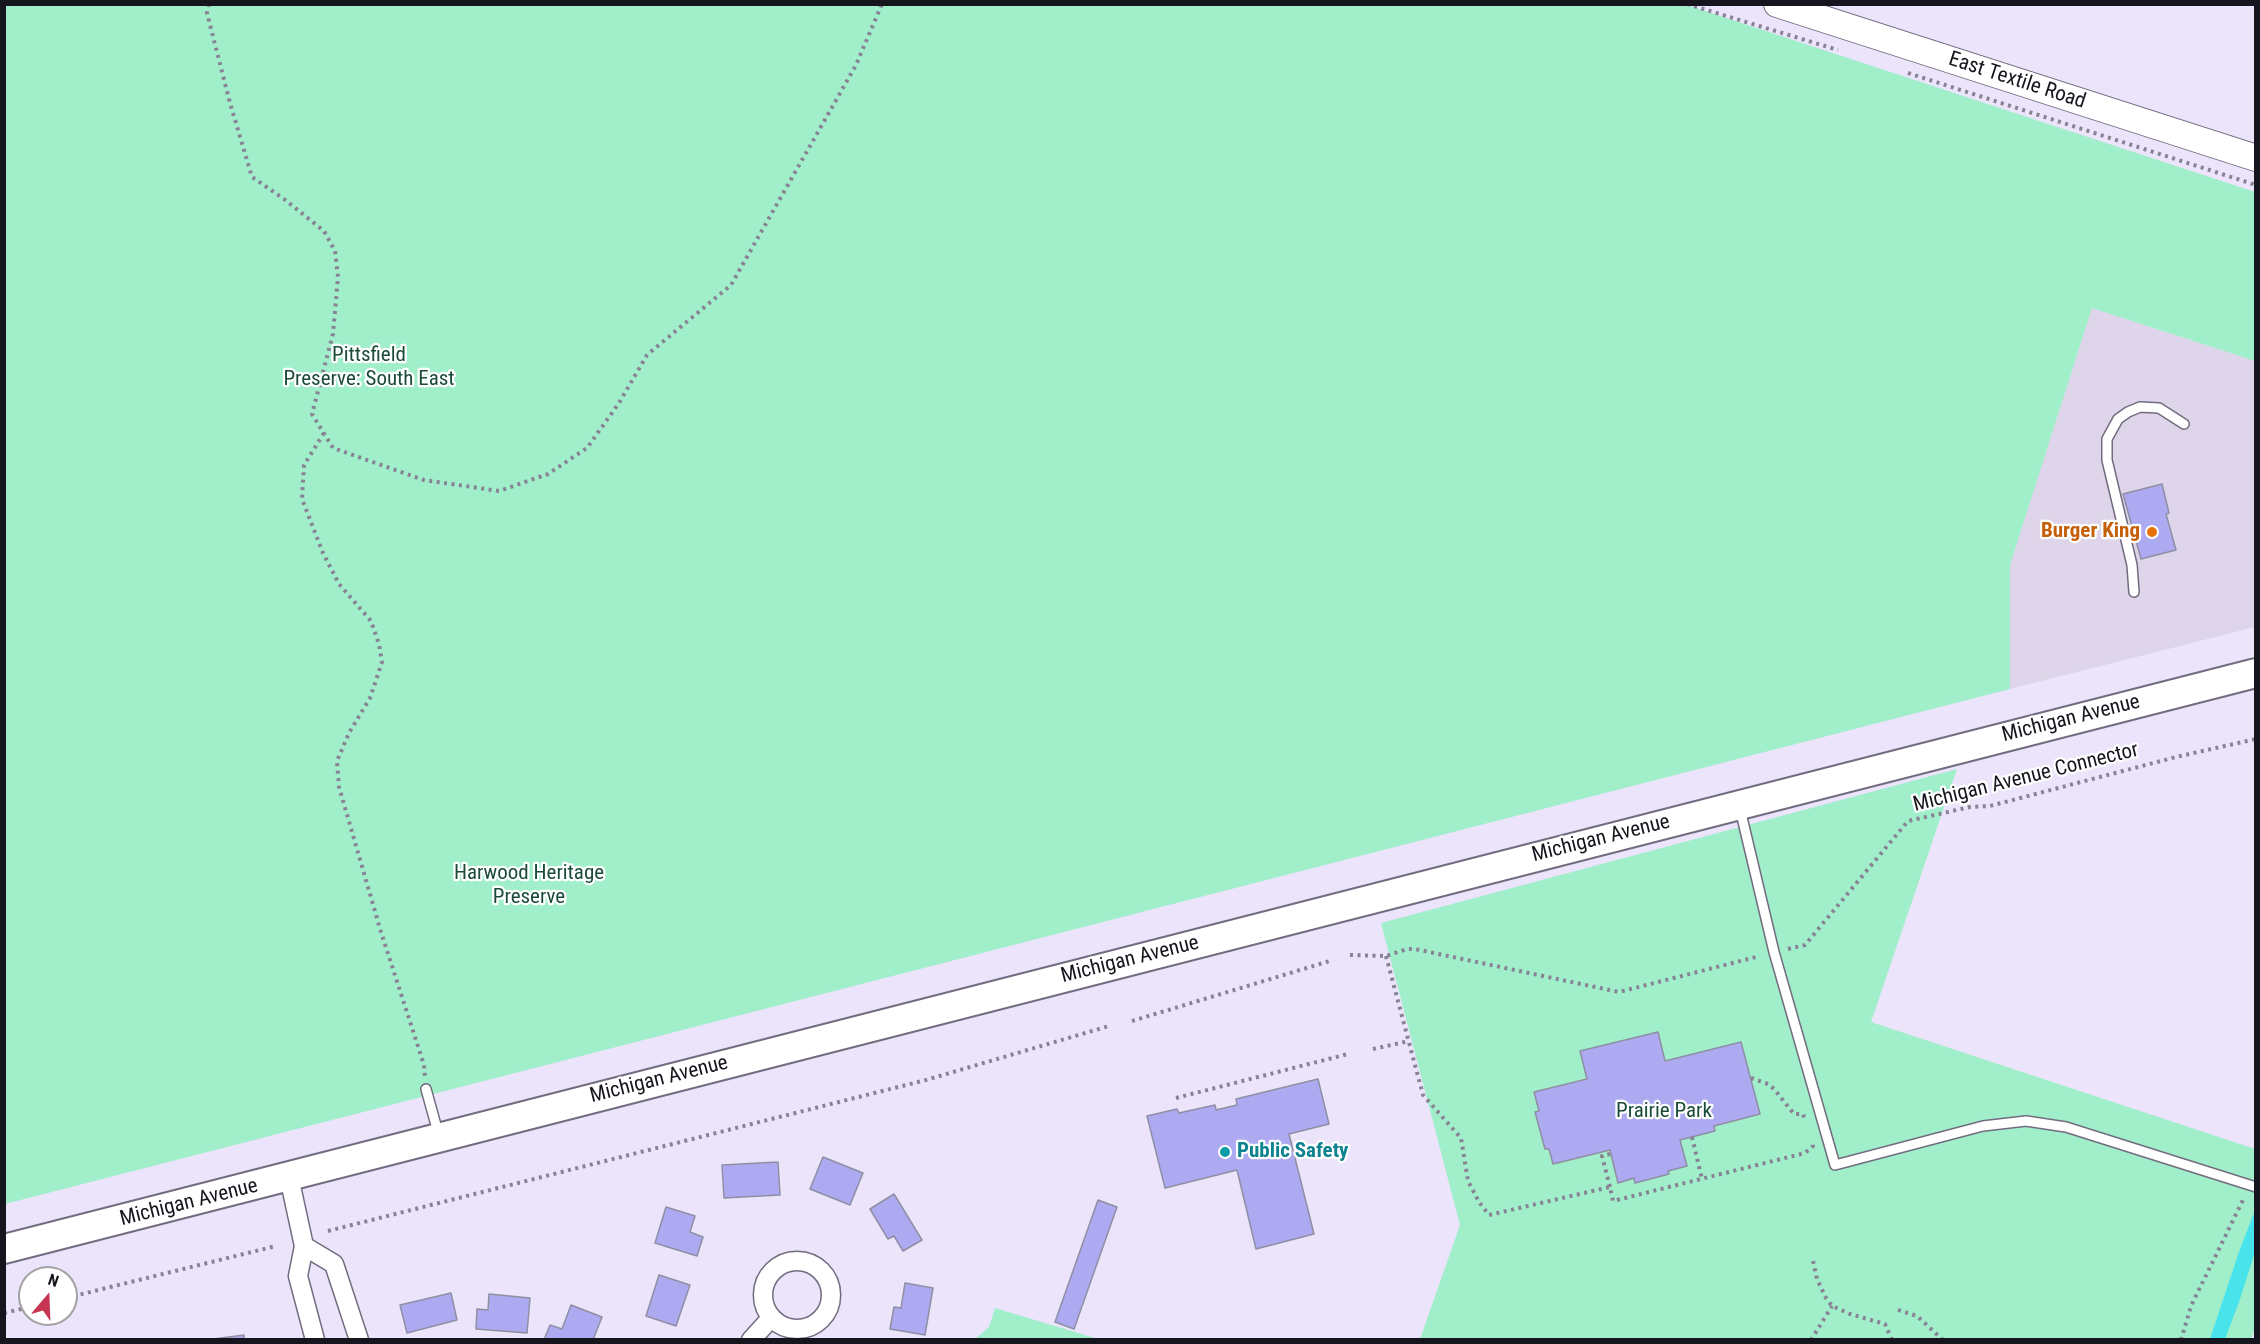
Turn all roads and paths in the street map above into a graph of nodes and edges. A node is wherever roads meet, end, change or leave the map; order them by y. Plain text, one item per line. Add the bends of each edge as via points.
1 (209, 4) edge
2 (882, 4) edge
3 (1687, 4) edge
4 (1786, 6) edge
5 (1839, 50) dead end
6 (1899, 69) dead end
7 (2256, 158) edge
8 (2256, 185) edge
9 (2184, 424) dead end
10 (324, 433) junction
11 (2134, 592) dead end
12 (2256, 673) edge
13 (2256, 739) edge
14 (1739, 804) junction
15 (1787, 949) dead end
16 (1350, 955) dead end
17 (1386, 956) junction
18 (1762, 956) dead end
19 (1333, 960) dead end
20 (1132, 1021) dead end
21 (1109, 1026) dead end
22 (1409, 1041) junction
23 (1373, 1049) dead end
24 (1348, 1054) dead end
25 (1751, 1078) dead end
26 (426, 1089) joint
27 (1176, 1098) dead end
28 (1806, 1125) dead end
29 (1809, 1135) dead end
30 (439, 1136) junction
31 (1692, 1137) dead end
32 (1610, 1154) dead end
33 (289, 1177) junction
34 (1702, 1179) junction
35 (1610, 1187) junction
36 (2256, 1187) edge
37 (2244, 1198) dead end
38 (328, 1231) dead end
39 (276, 1246) dead end
40 (304, 1246) junction
41 (4, 1249) edge
42 (1813, 1261) dead end
43 (78, 1295) edge
44 (1832, 1306) junction
45 (1898, 1310) dead end
46 (771, 1318) dead end
47 (315, 1340) edge
48 (359, 1340) edge
49 (751, 1340) edge
50 (1810, 1340) edge
51 (1892, 1340) edge
52 (1943, 1340) edge
53 (2181, 1340) edge

1 - 10 path via 207,14 252,177 324,231 335,251 338,278 333,334 312,414
2 - 10 path via 856,65 731,285 647,355 620,404 587,448 548,474 499,491 423,480 333,448
3 - 5 path
4 - 7 main road, East Textile Road
6 - 8 path
9 - 11 lane via 2159,408 2140,408 2118,419 2107,439 2107,460 2132,565
10 - 26 path via 304,465 302,499 339,584 371,621 382,662 370,698 337,761 339,787 424,1065
12 - 14 highway, Michigan Avenue
13 - 15 path, Michigan Avenue Connector via 1990,806 1908,822 1805,945
14 - 30 highway, Michigan Avenue
14 - 36 lane via 1774,952 1835,1165 1983,1126 2026,1121 2066,1126
16 - 17 path
17 - 18 path via 1415,949 1619,992
17 - 22 path
19 - 20 path
21 - 38 path via 915,1083
22 - 23 path
22 - 35 path via 1423,1095 1461,1138 1468,1181 1489,1215
24 - 27 path
25 - 28 path via 1774,1089 1794,1114 1803,1114
26 - 30 lane
29 - 34 path via 1813,1146 1805,1153
30 - 33 highway, Michigan Avenue
31 - 34 path
32 - 35 path via 1602,1156
33 - 40 street
33 - 41 highway, Michigan Avenue
34 - 35 path via 1613,1201
37 - 53 path via 2191,1306
39 - 43 path
40 - 47 street via 298,1276
40 - 48 street via 334,1264
42 - 44 path
44 - 50 path
44 - 51 path via 1885,1324
45 - 52 path via 1917,1316
46 - 49 street

